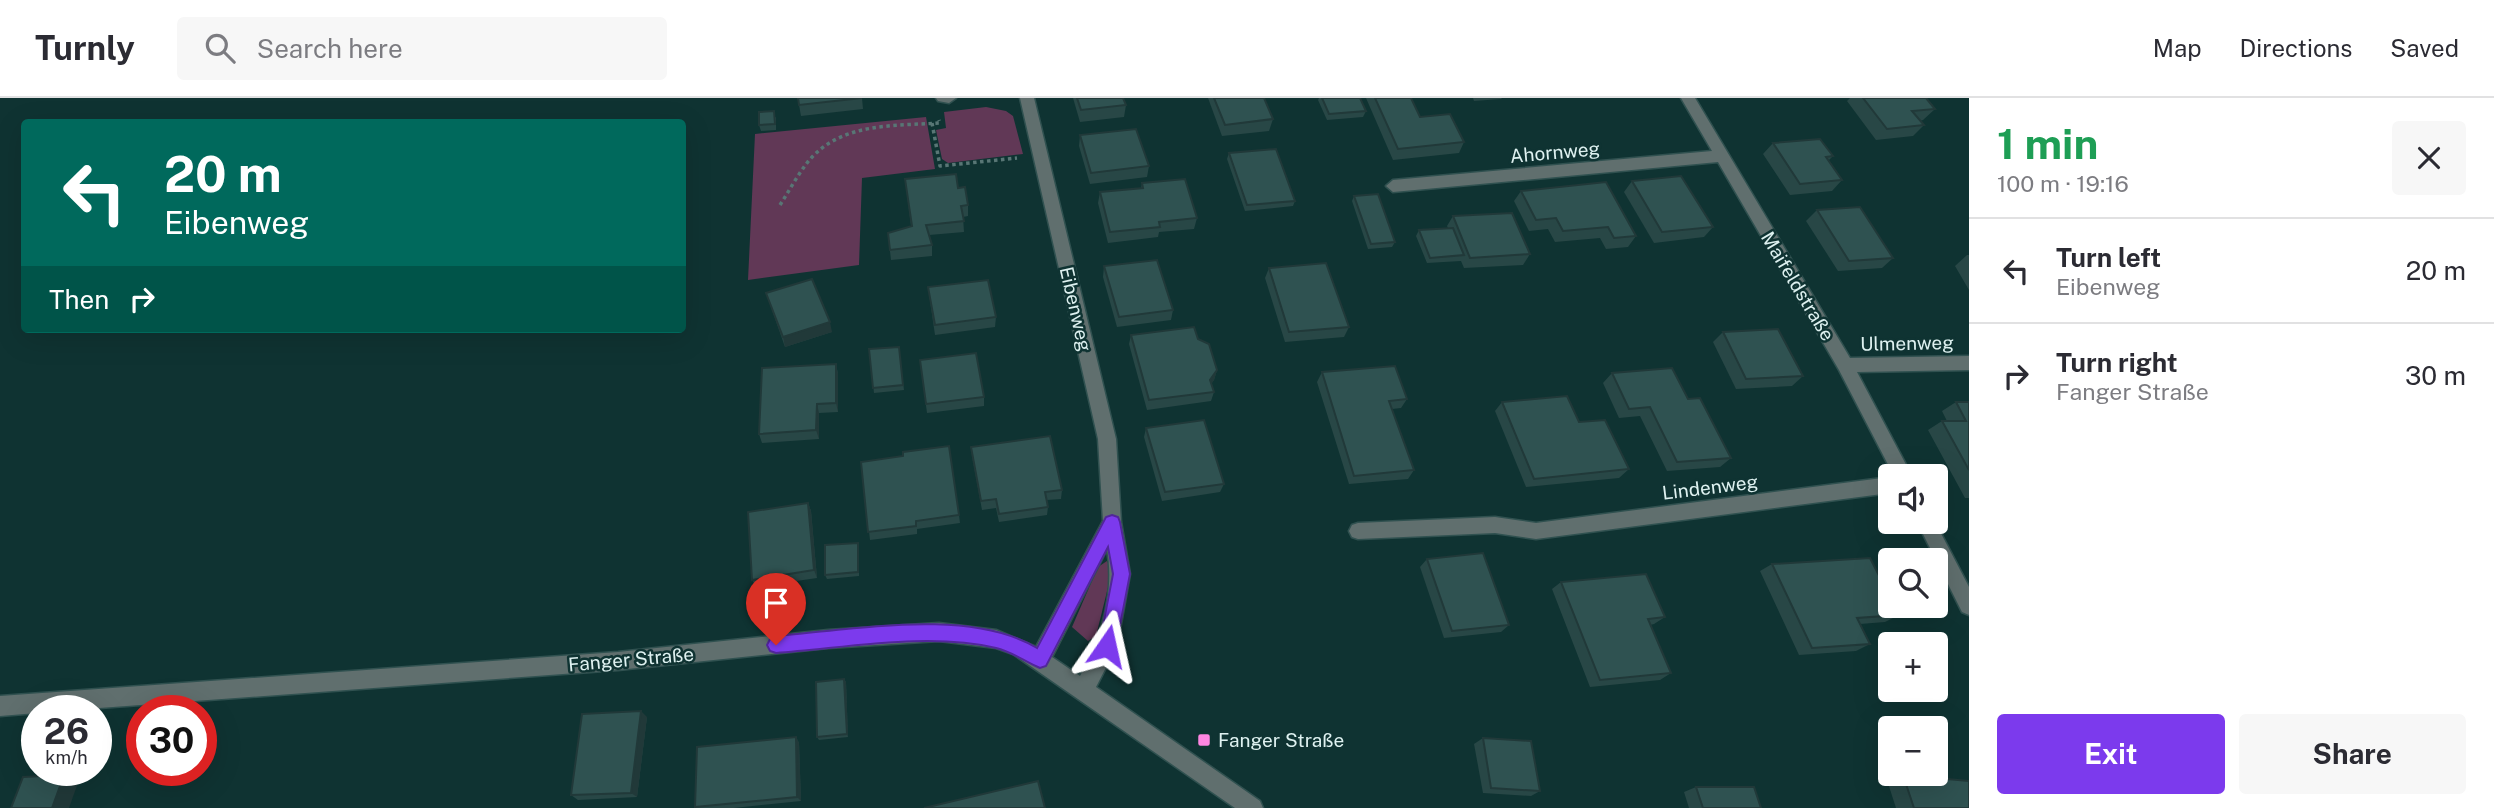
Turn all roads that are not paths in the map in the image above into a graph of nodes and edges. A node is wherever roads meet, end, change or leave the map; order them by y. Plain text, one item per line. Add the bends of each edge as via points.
1 (943, 98) edge
2 (949, 98) edge
3 (1027, 98) edge
4 (1688, 98) edge
5 (1721, 156) junction
6 (1393, 186) dead end
7 (1969, 363) edge
8 (1845, 365) junction
9 (1897, 464) edge
10 (1878, 487) edge
11 (1112, 522) junction
12 (1358, 531) dead end
13 (1932, 534) edge
14 (1969, 606) edge
15 (1040, 660) junction
16 (1084, 689) junction
17 (0, 706) edge
18 (1253, 808) edge

1 - 2 street
3 - 11 street, Eibenweg via 1107,439
4 - 5 street, Maifeldstraße
5 - 6 street, Ahornweg
5 - 8 street, Maifeldstraße
7 - 8 street, Ulmenweg
8 - 9 street, Maifeldstraße
10 - 12 street, Lindenweg via 1536,531 1495,525
11 - 15 street
11 - 16 street, Eibenweg via 1121,574 1107,646
13 - 14 street
15 - 16 street, Fanger Straße
15 - 17 street, Fanger Straße via 996,639 939,632 618,661
16 - 18 street, Fanger Straße

